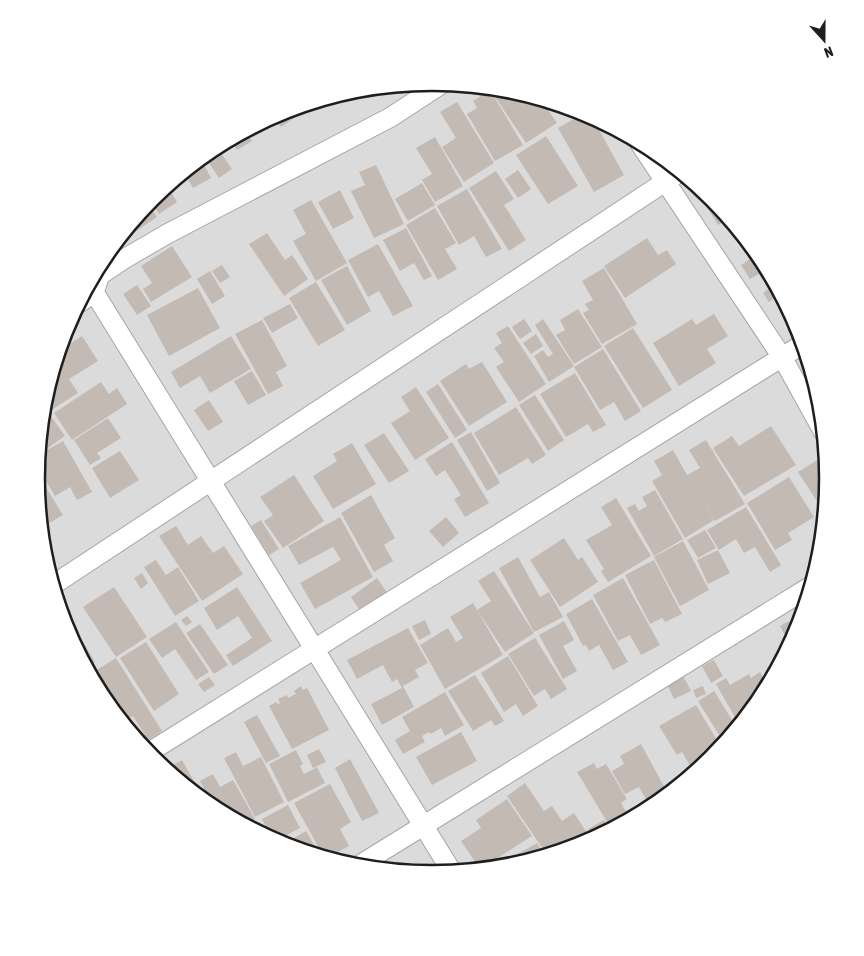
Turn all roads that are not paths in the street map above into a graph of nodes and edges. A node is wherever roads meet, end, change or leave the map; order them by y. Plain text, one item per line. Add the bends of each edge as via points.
1 (431, 91) edge
2 (672, 176) edge
3 (104, 272) edge
4 (90, 297) edge
5 (796, 348) edge
6 (782, 357) junction
7 (814, 415) edge
8 (212, 480) junction
9 (59, 581) edge
10 (801, 592) edge
11 (315, 649) junction
12 (155, 749) edge
13 (424, 826) junction
14 (368, 860) edge
15 (447, 864) edge

1 - 3 street via 391,117 167,234
2 - 6 street
2 - 8 street
4 - 8 street
5 - 6 street
6 - 7 street
6 - 11 street
8 - 9 street
8 - 11 street
10 - 13 street
11 - 12 street
11 - 13 street
13 - 14 street
13 - 15 street

